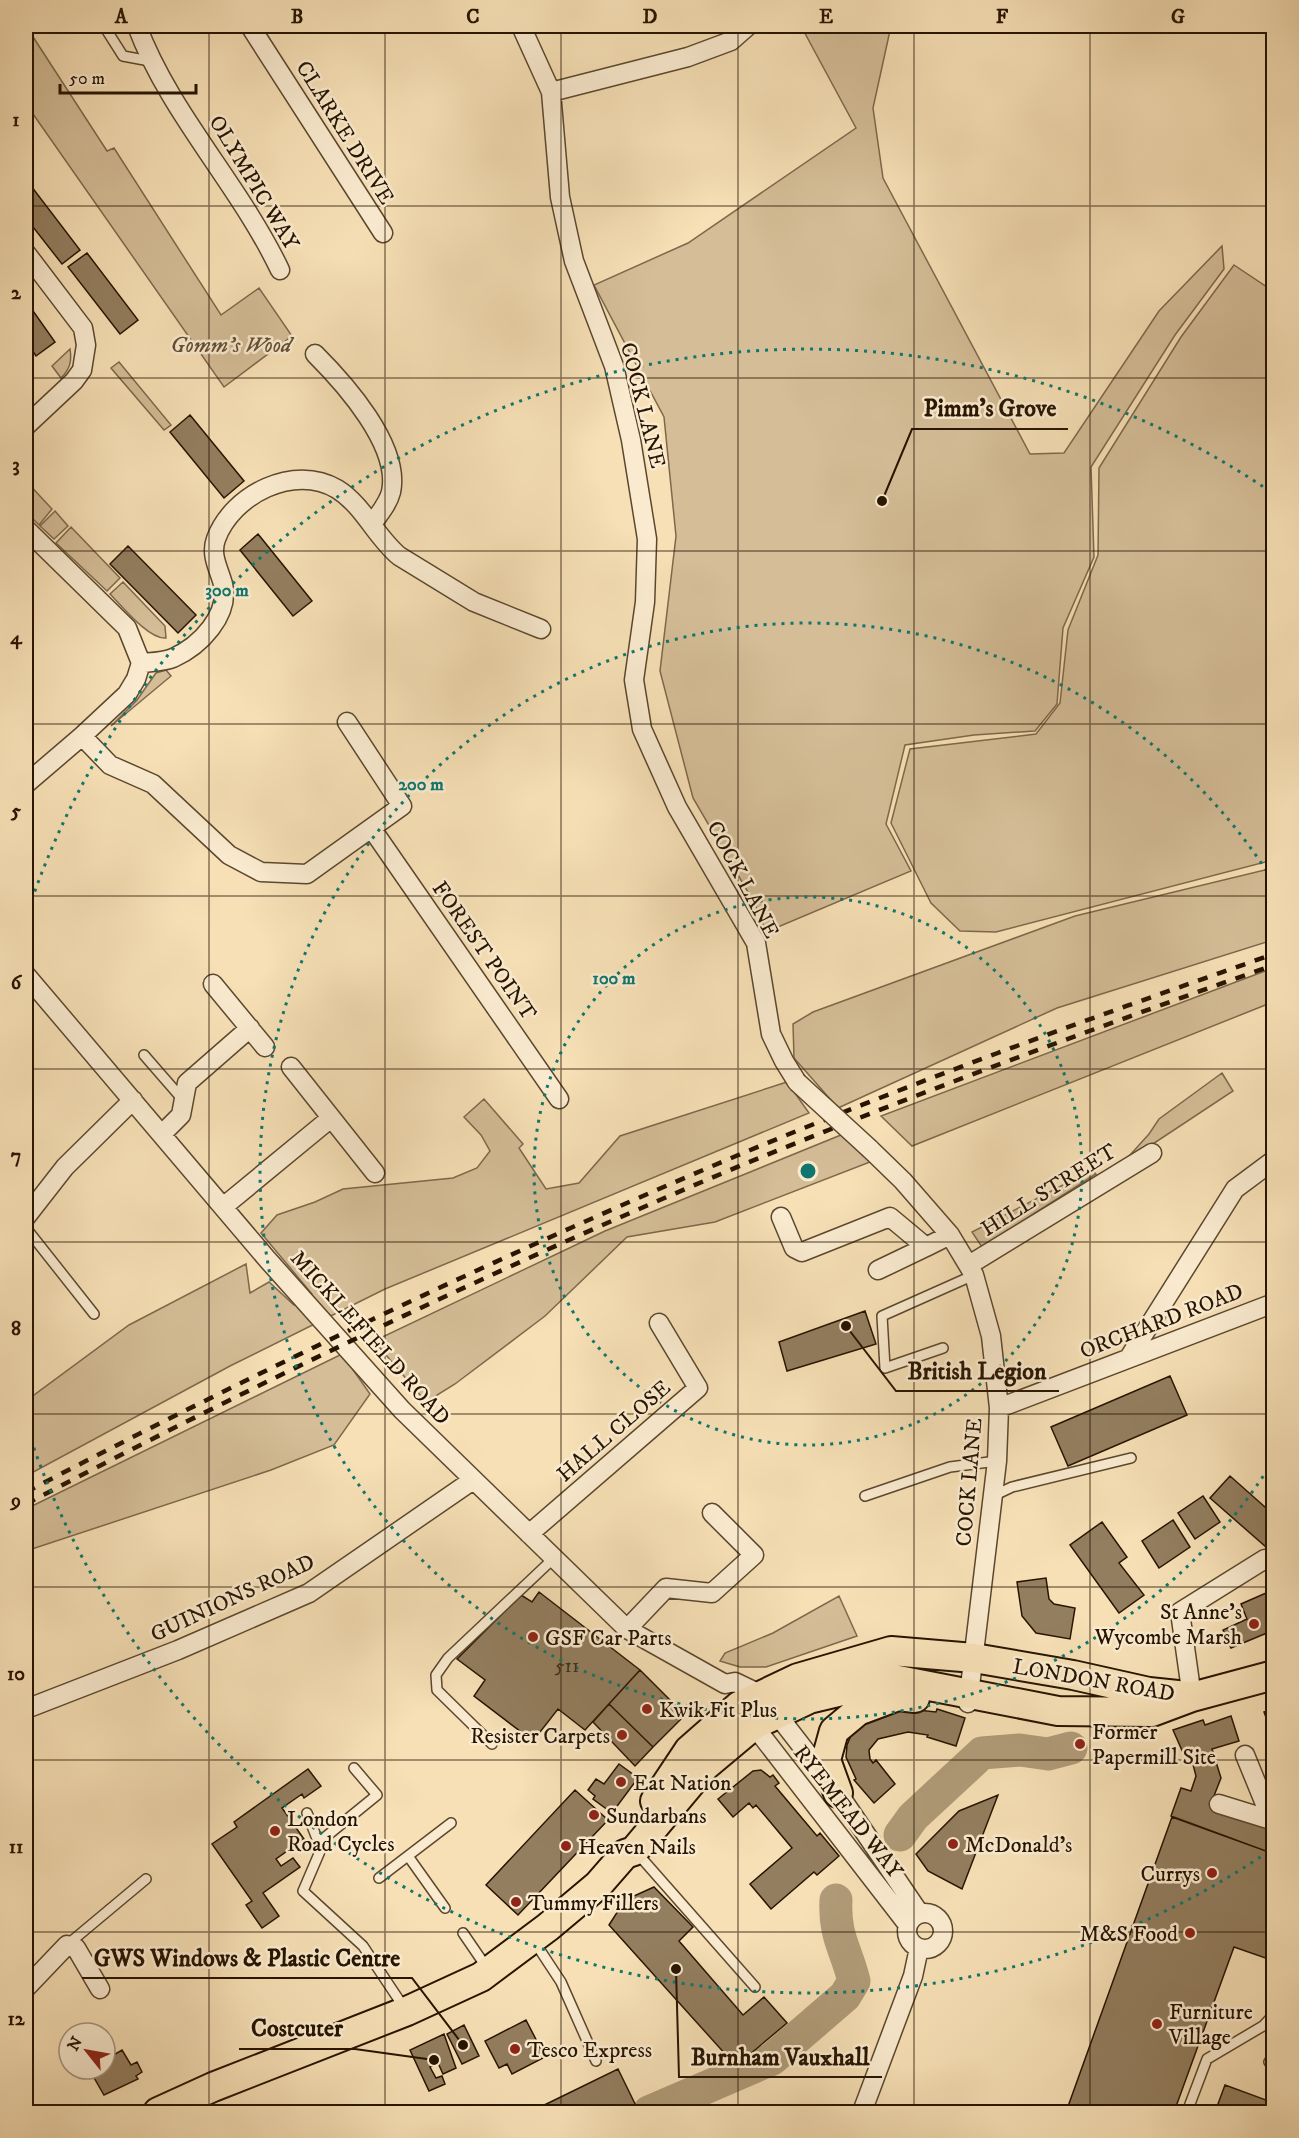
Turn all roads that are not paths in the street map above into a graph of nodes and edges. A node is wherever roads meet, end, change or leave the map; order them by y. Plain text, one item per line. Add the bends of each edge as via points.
1 (104, 26) edge
2 (136, 26) edge
3 (250, 26) edge
4 (521, 26) edge
5 (748, 26) edge
6 (150, 61) junction
7 (551, 92) junction
8 (382, 233) dead end
9 (26, 253) edge
10 (280, 270) dead end
11 (315, 354) dead end
12 (26, 426) edge
13 (372, 524) junction
14 (26, 529) edge
15 (541, 629) dead end
16 (141, 663) junction
17 (347, 722) dead end
18 (82, 736) junction
19 (26, 784) edge
20 (372, 829) junction
21 (26, 975) edge
22 (213, 984) dead end
23 (250, 1028) junction
24 (266, 1047) dead end
25 (144, 1055) dead end
26 (291, 1067) dead end
27 (559, 1098) dead end
28 (133, 1100) junction
29 (184, 1101) junction
30 (331, 1118) junction
31 (162, 1134) junction
32 (1152, 1153) dead end
33 (1274, 1161) edge
34 (375, 1173) dead end
35 (223, 1207) junction
36 (26, 1217) edge
37 (781, 1217) dead end
38 (26, 1228) edge
39 (950, 1235) junction
40 (926, 1247) junction
41 (878, 1270) dead end
42 (972, 1270) junction
43 (1274, 1302) edge
44 (94, 1314) dead end
45 (659, 1323) dead end
46 (943, 1348) dead end
47 (1130, 1356) junction
48 (999, 1408) junction
49 (1131, 1458) dead end
50 (997, 1461) junction
51 (473, 1480) junction
52 (865, 1496) dead end
53 (993, 1496) junction
54 (712, 1513) dead end
55 (529, 1534) junction
56 (554, 1558) junction
57 (1265, 1559) dead end
58 (627, 1629) junction
59 (1274, 1675) edge
60 (971, 1680) junction
61 (1192, 1697) junction
62 (751, 1705) junction
63 (26, 1709) edge
64 (1152, 1712) junction
65 (492, 1744) dead end
66 (1245, 1755) dead end
67 (354, 1768) dead end
68 (838, 1793) junction
69 (1219, 1804) dead end
70 (307, 1813) dead end
71 (1273, 1821) edge
72 (452, 1823) dead end
73 (318, 1842) junction
74 (629, 1849) junction
75 (408, 1856) junction
76 (379, 1878) dead end
77 (146, 1879) dead end
78 (445, 1908) dead end
79 (914, 1920) junction
80 (463, 1933) dead end
81 (532, 1939) junction
82 (68, 1945) junction
83 (919, 1948) junction
84 (489, 1971) junction
85 (755, 1987) dead end
86 (26, 1988) edge
87 (100, 1989) dead end
88 (407, 2011) junction
89 (1274, 2014) edge
90 (596, 2061) dead end
91 (176, 2109) edge
92 (862, 2112) edge
93 (1187, 2112) edge

1 - 6 lane via 123,56
2 - 6 street, OLYMPIC WAY
3 - 8 street, CLARKE DRIVE
4 - 7 street, COCK LANE
5 - 7 street via 731,41 688,57
6 - 10 street, OLYMPIC WAY via 262,231
7 - 39 street, COCK LANE, bridge via 558,176 569,239 614,366 648,539 645,602 634,681 642,729 677,807 756,943 771,1034 784,1061 797,1082 903,1181
9 - 12 street via 83,328 86,345 82,369 74,381
11 - 13 street via 357,402 385,452 392,490
13 - 15 street via 388,547 434,578 474,602
13 - 16 street via 337,489 323,483 290,480 266,488 240,506 216,538 213,549 224,591 220,616 201,638 172,658
14 - 16 street via 127,628
16 - 18 street via 127,694
17 - 20 street via 402,806
18 - 19 street
18 - 20 street via 110,765 153,784 229,855 261,872 306,874
20 - 27 street, FOREST POINT
21 - 28 street, MICKLEFIELD ROAD
22 - 23 street
23 - 24 street
23 - 29 street via 187,1083
25 - 29 lane
26 - 30 street
28 - 31 street, MICKLEFIELD ROAD
28 - 36 street via 65,1167
29 - 31 street via 181,1115
30 - 34 street
30 - 35 street
31 - 35 street, MICKLEFIELD ROAD
32 - 42 street, HILL STREET
33 - 47 street via 1235,1190
35 - 51 street, MICKLEFIELD ROAD via 402,1410
37 - 40 street via 794,1248 802,1252 890,1217
38 - 44 lane
39 - 40 street
39 - 42 street, COCK LANE
40 - 41 street
42 - 46 lane via 882,1316 885,1368
42 - 48 street, COCK LANE via 991,1336
43 - 47 street, ORCHARD ROAD
45 - 55 street, HALL CLOSE via 698,1388
47 - 48 street, ORCHARD ROAD
48 - 50 street, COCK LANE
49 - 53 lane via 1012,1487
50 - 52 lane via 950,1467
50 - 53 street, COCK LANE
51 - 55 street, MICKLEFIELD ROAD
51 - 63 street, GUINIONS ROAD via 309,1593 178,1650
53 - 60 street, COCK LANE
54 - 58 street via 754,1555 712,1593 666,1588
55 - 56 street, MICKLEFIELD ROAD
56 - 58 street, MICKLEFIELD ROAD
56 - 65 lane via 448,1658 436,1676 437,1690
57 - 61 street via 1180,1612
58 - 62 street, MICKLEFIELD ROAD
59 - 61 main road
60 - 61 main road, LONDON ROAD via 1073,1675
60 - 62 main road, LONDON ROAD via 893,1679 809,1699
60 - 64 main road
60 - 64 main road, LONDON ROAD via 1034,1706 1058,1711
60 - 68 main road via 898,1696 858,1711 834,1731 825,1760
61 - 64 main road, LONDON ROAD
62 - 68 street, RYEMEAD WAY
62 - 74 main road, LONDON ROAD via 705,1766
62 - 79 street, RYEMEAD WAY
66 - 71 street
67 - 73 lane via 377,1795
68 - 79 street, RYEMEAD WAY
69 - 71 street
70 - 73 lane
72 - 75 lane
73 - 88 lane via 321,1849 303,1891 363,1946
74 - 81 main road, LONDON ROAD via 597,1885
74 - 85 lane
75 - 76 lane
75 - 78 lane
77 - 82 lane
79 - 83 street, RYEMEAD WAY via 908,1937
79 - 83 street, RYEMEAD WAY via 936,1917 943,1932 935,1946
80 - 84 lane
81 - 84 main road, LONDON ROAD
81 - 90 lane via 561,1982
82 - 86 street
82 - 87 street via 76,1948
83 - 92 street via 913,1976
84 - 88 main road, LONDON ROAD
88 - 91 main road, LONDON ROAD via 213,2087
89 - 93 lane via 1263,2026 1207,2059

